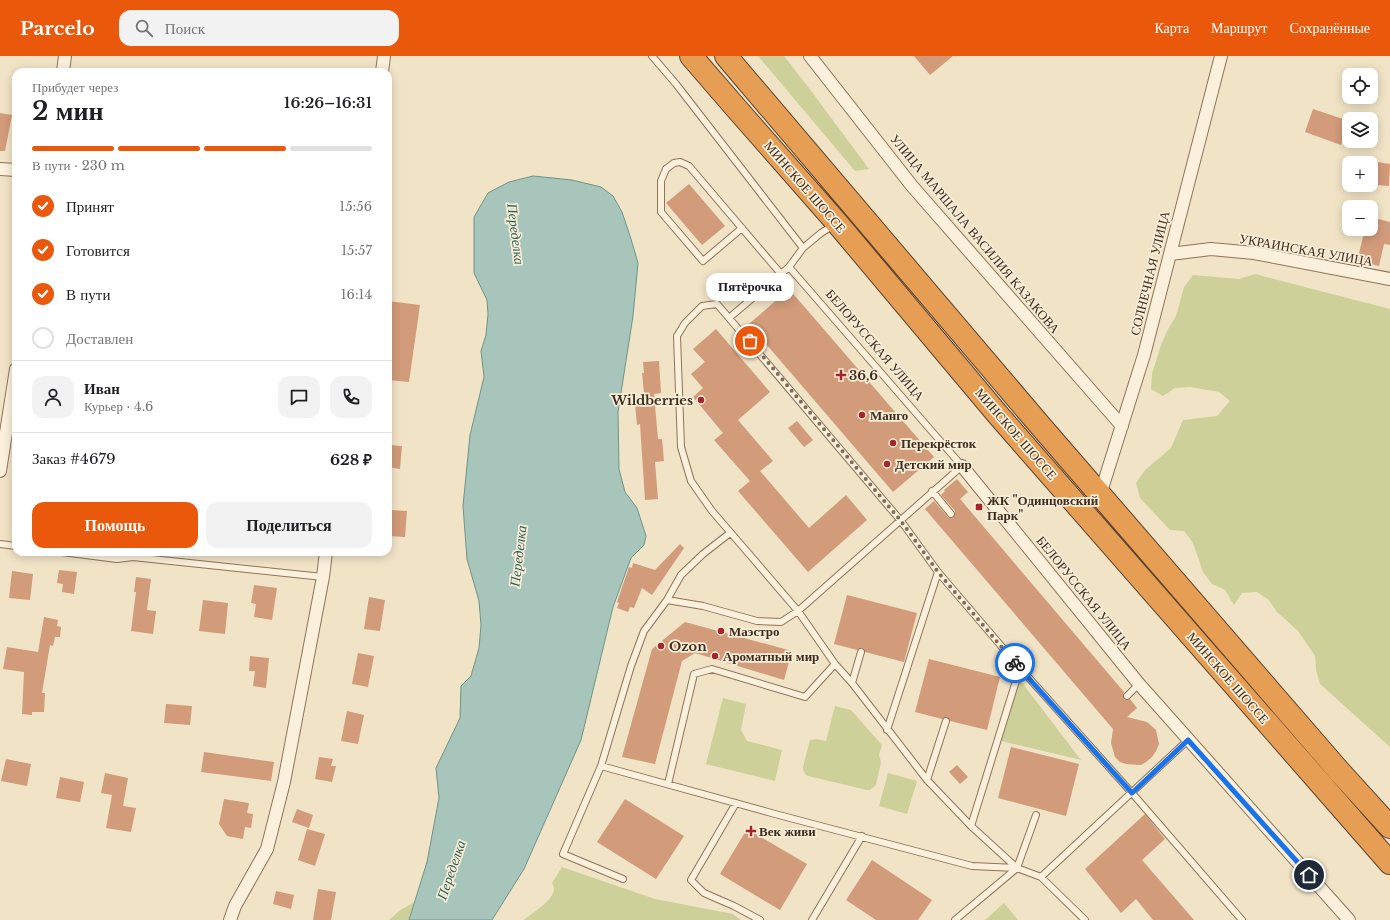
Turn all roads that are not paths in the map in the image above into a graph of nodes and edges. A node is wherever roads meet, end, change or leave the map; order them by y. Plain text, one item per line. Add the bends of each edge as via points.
1 (65, 56) edge
2 (384, 56) edge
3 (652, 56) edge
4 (691, 56) edge
5 (726, 56) edge
6 (810, 56) edge
7 (1221, 56) edge
8 (64, 68) edge
9 (382, 68) edge
10 (0, 169) edge
11 (12, 170) edge
12 (837, 223) junction
13 (742, 228) junction
14 (803, 248) junction
15 (1170, 254) junction
16 (789, 267) junction
17 (781, 274) junction
18 (1390, 279) edge
19 (729, 318) junction
20 (12, 394) edge
21 (1122, 426) junction
22 (962, 466) junction
23 (0, 471) edge
24 (932, 491) junction
25 (1100, 495) junction
26 (951, 514) dead end
27 (901, 521) junction
28 (730, 533) junction
29 (0, 544) edge
30 (12, 546) edge
31 (93, 556) edge
32 (326, 556) edge
33 (938, 572) junction
34 (323, 577) junction
35 (668, 600) junction
36 (798, 611) junction
37 (861, 652) dead end
38 (835, 664) junction
39 (1020, 668) junction
40 (852, 683) junction
41 (1139, 684) junction
42 (1127, 696) dead end
43 (946, 721) dead end
44 (887, 730) junction
45 (1188, 740) junction
46 (601, 766) junction
47 (927, 780) junction
48 (668, 784) junction
49 (1132, 793) junction
50 (736, 803) junction
51 (1036, 814) dead end
52 (971, 826) junction
53 (1390, 827) edge
54 (862, 836) junction
55 (1390, 863) edge
56 (1017, 868) junction
57 (1041, 877) junction
58 (622, 879) dead end
59 (230, 920) edge
60 (760, 920) edge
61 (812, 920) edge
62 (955, 920) edge
63 (1085, 920) edge
64 (1242, 920) edge
65 (1349, 920) edge

1 - 8 street
2 - 9 street
3 - 14 lane
4 - 12 highway, МИНСКОЕ ШОССЕ
5 - 25 highway, МИНСКОЕ ШОССЕ
6 - 21 street, УЛИЦА МАРШАЛА ВАСИЛИЯ КАЗАКОВА via 912,186
7 - 15 street, СОЛНЕЧНАЯ УЛИЦА
10 - 11 street
12 - 14 lane
12 - 55 highway, МИНСКОЕ ШОССЕ via 1015,433
13 - 13 lane via 703,261 661,212 660,181 666,169 680,162 689,166
13 - 17 lane
14 - 16 lane
15 - 18 street, УКРАИНСКАЯ УЛИЦА via 1211,249 1254,253
15 - 21 street, СОЛНЕЧНАЯ УЛИЦА via 1144,355
16 - 17 lane
16 - 22 lane, БЕЛОРУССКАЯ УЛИЦА
17 - 19 lane
19 - 27 lane
19 - 28 lane via 717,304 702,306 685,323 677,336 681,447 691,481
20 - 23 street
21 - 25 street, СОЛНЕЧНАЯ УЛИЦА
22 - 24 lane
22 - 41 street, БЕЛОРУССКАЯ УЛИЦА
24 - 26 lane
24 - 27 lane
25 - 53 highway, МИНСКОЕ ШОССЕ
27 - 33 lane
27 - 36 lane
28 - 35 lane via 681,575
28 - 36 lane
29 - 30 lane
31 - 34 lane via 117,559 133,557
32 - 34 street
33 - 39 lane
33 - 44 lane
34 - 59 street via 284,782 267,849 235,906
35 - 36 lane via 703,606 757,621 781,622
35 - 46 lane via 644,631
36 - 38 lane
37 - 40 lane
38 - 40 lane
38 - 48 lane via 805,697 712,669 694,674
39 - 49 lane
39 - 52 lane
40 - 44 lane
41 - 42 lane
41 - 45 street, БЕЛОРУССКАЯ УЛИЦА
43 - 47 lane
44 - 47 lane
45 - 49 lane
45 - 65 street, БЕЛОРУССКАЯ УЛИЦА
46 - 48 lane
46 - 58 lane via 563,854
47 - 52 lane
48 - 50 lane
49 - 57 lane
49 - 64 lane
50 - 54 lane
50 - 60 lane via 691,880 704,893
51 - 56 lane
52 - 56 lane
54 - 56 lane via 972,866
54 - 61 lane
56 - 57 lane
56 - 62 lane
57 - 63 lane

